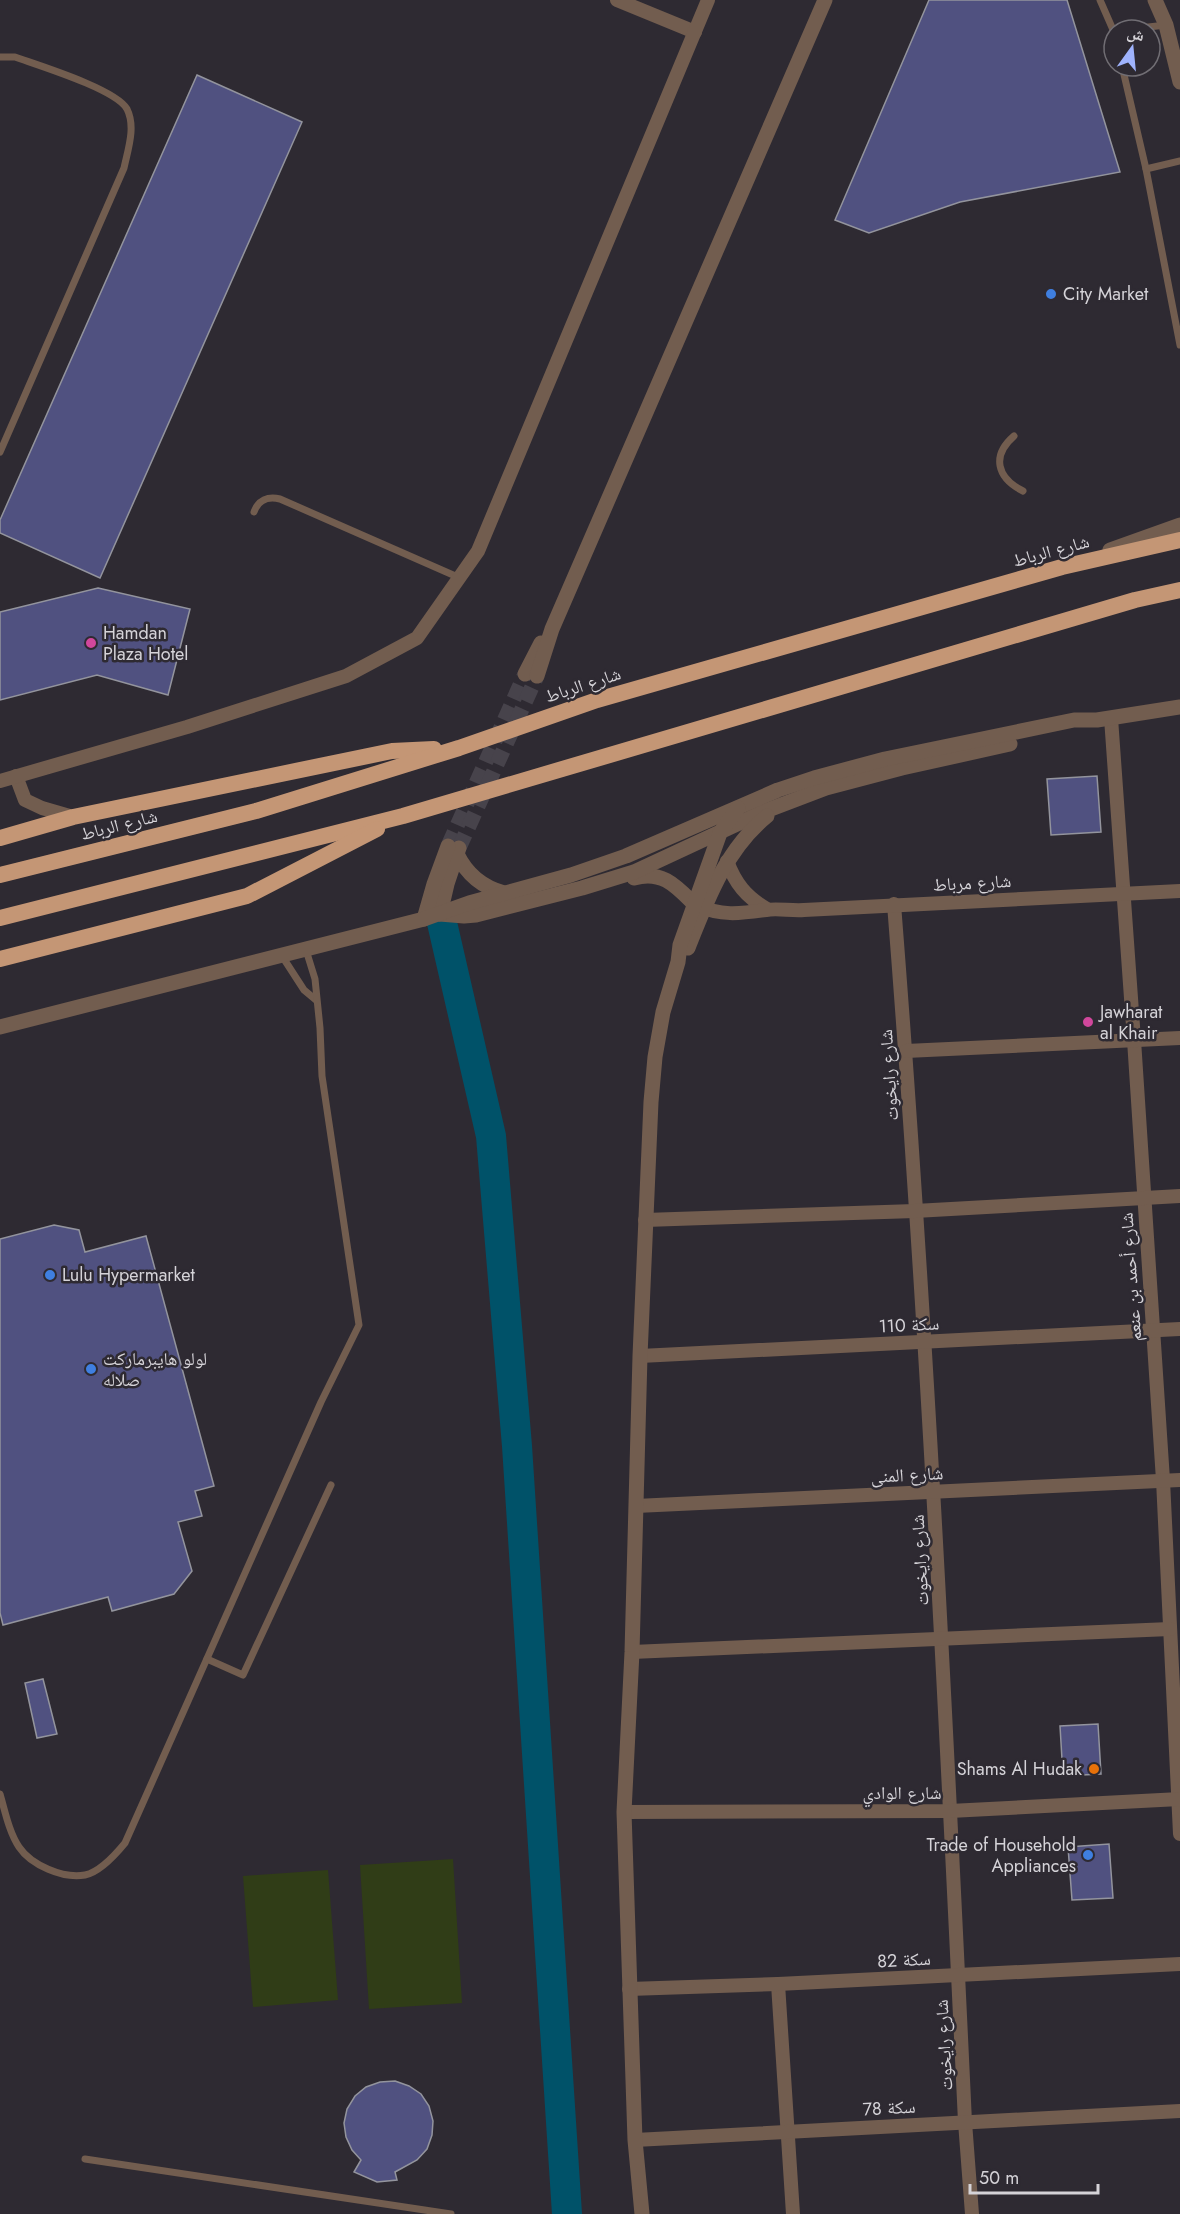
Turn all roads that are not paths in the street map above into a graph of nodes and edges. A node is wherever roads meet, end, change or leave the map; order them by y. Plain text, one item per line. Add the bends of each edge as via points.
1 (617, 0) edge
2 (708, 0) edge
3 (825, 0) edge
4 (1100, 0) edge
5 (1155, 0) edge
6 (1108, 18) edge
7 (1162, 25) edge
8 (1166, 25) junction
9 (695, 32) junction
10 (0, 57) edge
11 (1125, 78) edge
12 (1180, 82) edge
13 (1180, 161) edge
14 (1146, 169) junction
15 (1180, 345) edge
16 (1014, 436) dead end
17 (0, 452) edge
18 (1023, 491) dead end
19 (254, 512) dead end
20 (1180, 525) edge
21 (1180, 540) edge
22 (1062, 567) junction
23 (460, 578) junction
24 (1180, 590) edge
25 (531, 675) tunnel mouth
26 (1180, 707) edge
27 (1104, 719) junction
28 (459, 747) junction
29 (16, 776) junction
30 (0, 781) edge
31 (785, 803) junction
32 (738, 808) junction
33 (403, 816) junction
34 (73, 817) junction
35 (699, 824) junction
36 (720, 833) junction
37 (0, 838) edge
38 (455, 850) junction
39 (727, 861) junction
40 (0, 875) edge
41 (611, 879) junction
42 (1180, 891) edge
43 (504, 893) junction
44 (1124, 894) junction
45 (894, 904) junction
46 (700, 907) junction
47 (767, 909) junction
48 (440, 914) junction
49 (0, 918) edge
50 (424, 919) junction
51 (306, 950) junction
52 (282, 956) junction
53 (0, 959) edge
54 (316, 1000) junction
55 (0, 1028) edge
56 (1180, 1038) edge
57 (1134, 1040) junction
58 (906, 1051) junction
59 (1180, 1196) edge
60 (1143, 1198) junction
61 (915, 1211) junction
62 (645, 1220) junction
63 (1180, 1329) edge
64 (1153, 1331) junction
65 (924, 1342) junction
66 (640, 1356) junction
67 (1162, 1480) junction
68 (1180, 1480) edge
69 (331, 1485) dead end
70 (934, 1491) junction
71 (636, 1506) junction
72 (1170, 1629) junction
73 (942, 1639) junction
74 (632, 1652) junction
75 (207, 1659) junction
76 (1176, 1690) edge
77 (0, 1794) edge
78 (1179, 1799) edge
79 (950, 1811) junction
80 (624, 1812) junction
81 (1180, 1834) edge
82 (1180, 1964) edge
83 (958, 1975) junction
84 (778, 1984) junction
85 (629, 1989) junction
86 (1180, 2111) edge
87 (965, 2122) junction
88 (786, 2132) junction
89 (635, 2140) junction
90 (85, 2159) dead end
91 (451, 2214) edge
92 (642, 2214) edge
93 (793, 2214) edge
94 (972, 2214) edge

1 - 9 street
2 - 9 street
3 - 25 street via 552,629 541,643
4 - 6 lane
5 - 8 street
7 - 8 lane
8 - 12 street
9 - 23 street via 478,551
10 - 17 lane via 15,57 115,98 126,106 131,140 124,168
11 - 14 lane
13 - 14 lane
14 - 15 lane
16 - 18 lane via 1004,445 1000,465 1010,484
19 - 23 lane via 262,500 280,499
20 - 22 street
21 - 22 highway, شارع الرباط
22 - 28 highway, شارع الرباط via 597,700
23 - 29 street via 417,638 346,676
24 - 33 highway
26 - 27 street
27 - 31 street via 1085,727 864,777
27 - 32 street via 1074,720 885,759 778,790
27 - 44 street, شارع أحمد بن عنعم
28 - 34 highway via 392,751
28 - 40 highway, شارع الرباط via 256,811
29 - 30 street
29 - 34 street via 25,800
31 - 36 street
31 - 39 street via 753,829
32 - 35 street
32 - 36 street
33 - 49 highway
33 - 53 highway via 247,896
34 - 37 highway
35 - 36 street
35 - 43 street via 609,862
36 - 39 street
36 - 41 street
36 - 46 street
38 - 43 street via 475,880
38 - 48 street
38 - 50 street via 434,884
39 - 46 street
39 - 47 street via 746,894
41 - 46 street via 622,882 646,875 666,879
41 - 48 street via 476,915
42 - 44 street, شارع مرباط
43 - 48 street
44 - 45 street, شارع مرباط
44 - 57 street, شارع أحمد بن عنعم
45 - 47 street, شارع مرباط
45 - 58 street, شارع رايخوت
46 - 47 street, شارع مرباط via 744,914
46 - 62 street via 680,945 655,1057
48 - 50 street
50 - 51 street
51 - 52 street
51 - 54 lane via 315,979
52 - 54 lane via 304,990
52 - 55 street
54 - 75 lane via 322,1076 359,1325
56 - 57 street
57 - 58 street
57 - 60 street, شارع أحمد بن عنعم
58 - 61 street, شارع رايخوت
59 - 60 street
60 - 61 street
60 - 64 street, شارع أحمد بن عنعم
61 - 62 street
61 - 65 street, شارع رايخوت
62 - 66 street
63 - 64 street, سكة 110
64 - 65 street, سكة 110
64 - 67 street, شارع أحمد بن عنعم
65 - 66 street, سكة 110
65 - 70 street, شارع رايخوت
66 - 71 street
67 - 68 street, شارع المنى
67 - 70 street, شارع المنى
67 - 72 street, شارع أحمد بن عنعم
69 - 75 lane via 243,1676
70 - 71 street, شارع المنى
70 - 73 street, شارع رايخوت
71 - 74 street
72 - 73 street
72 - 76 street, شارع أحمد بن عنعم
73 - 74 street
73 - 79 street, شارع رايخوت
74 - 80 street
75 - 77 lane via 125,1843 112,1859 86,1875 64,1874 30,1860 18,1846
76 - 78 street, شارع أحمد بن عنعم
78 - 79 street, شارع الوادي
78 - 81 street, شارع أحمد بن عنعم
79 - 80 street, شارع الوادي
79 - 83 street, شارع رايخوت
80 - 85 street
82 - 83 street, سكة 82
83 - 84 street, سكة 82
83 - 87 street, شارع رايخوت
84 - 85 street, سكة 82
84 - 88 street
85 - 89 street
86 - 87 street, سكة 78
87 - 88 street, سكة 78
87 - 94 street, شارع رايخوت
88 - 89 street, سكة 78
88 - 93 street
89 - 92 street
90 - 91 lane

